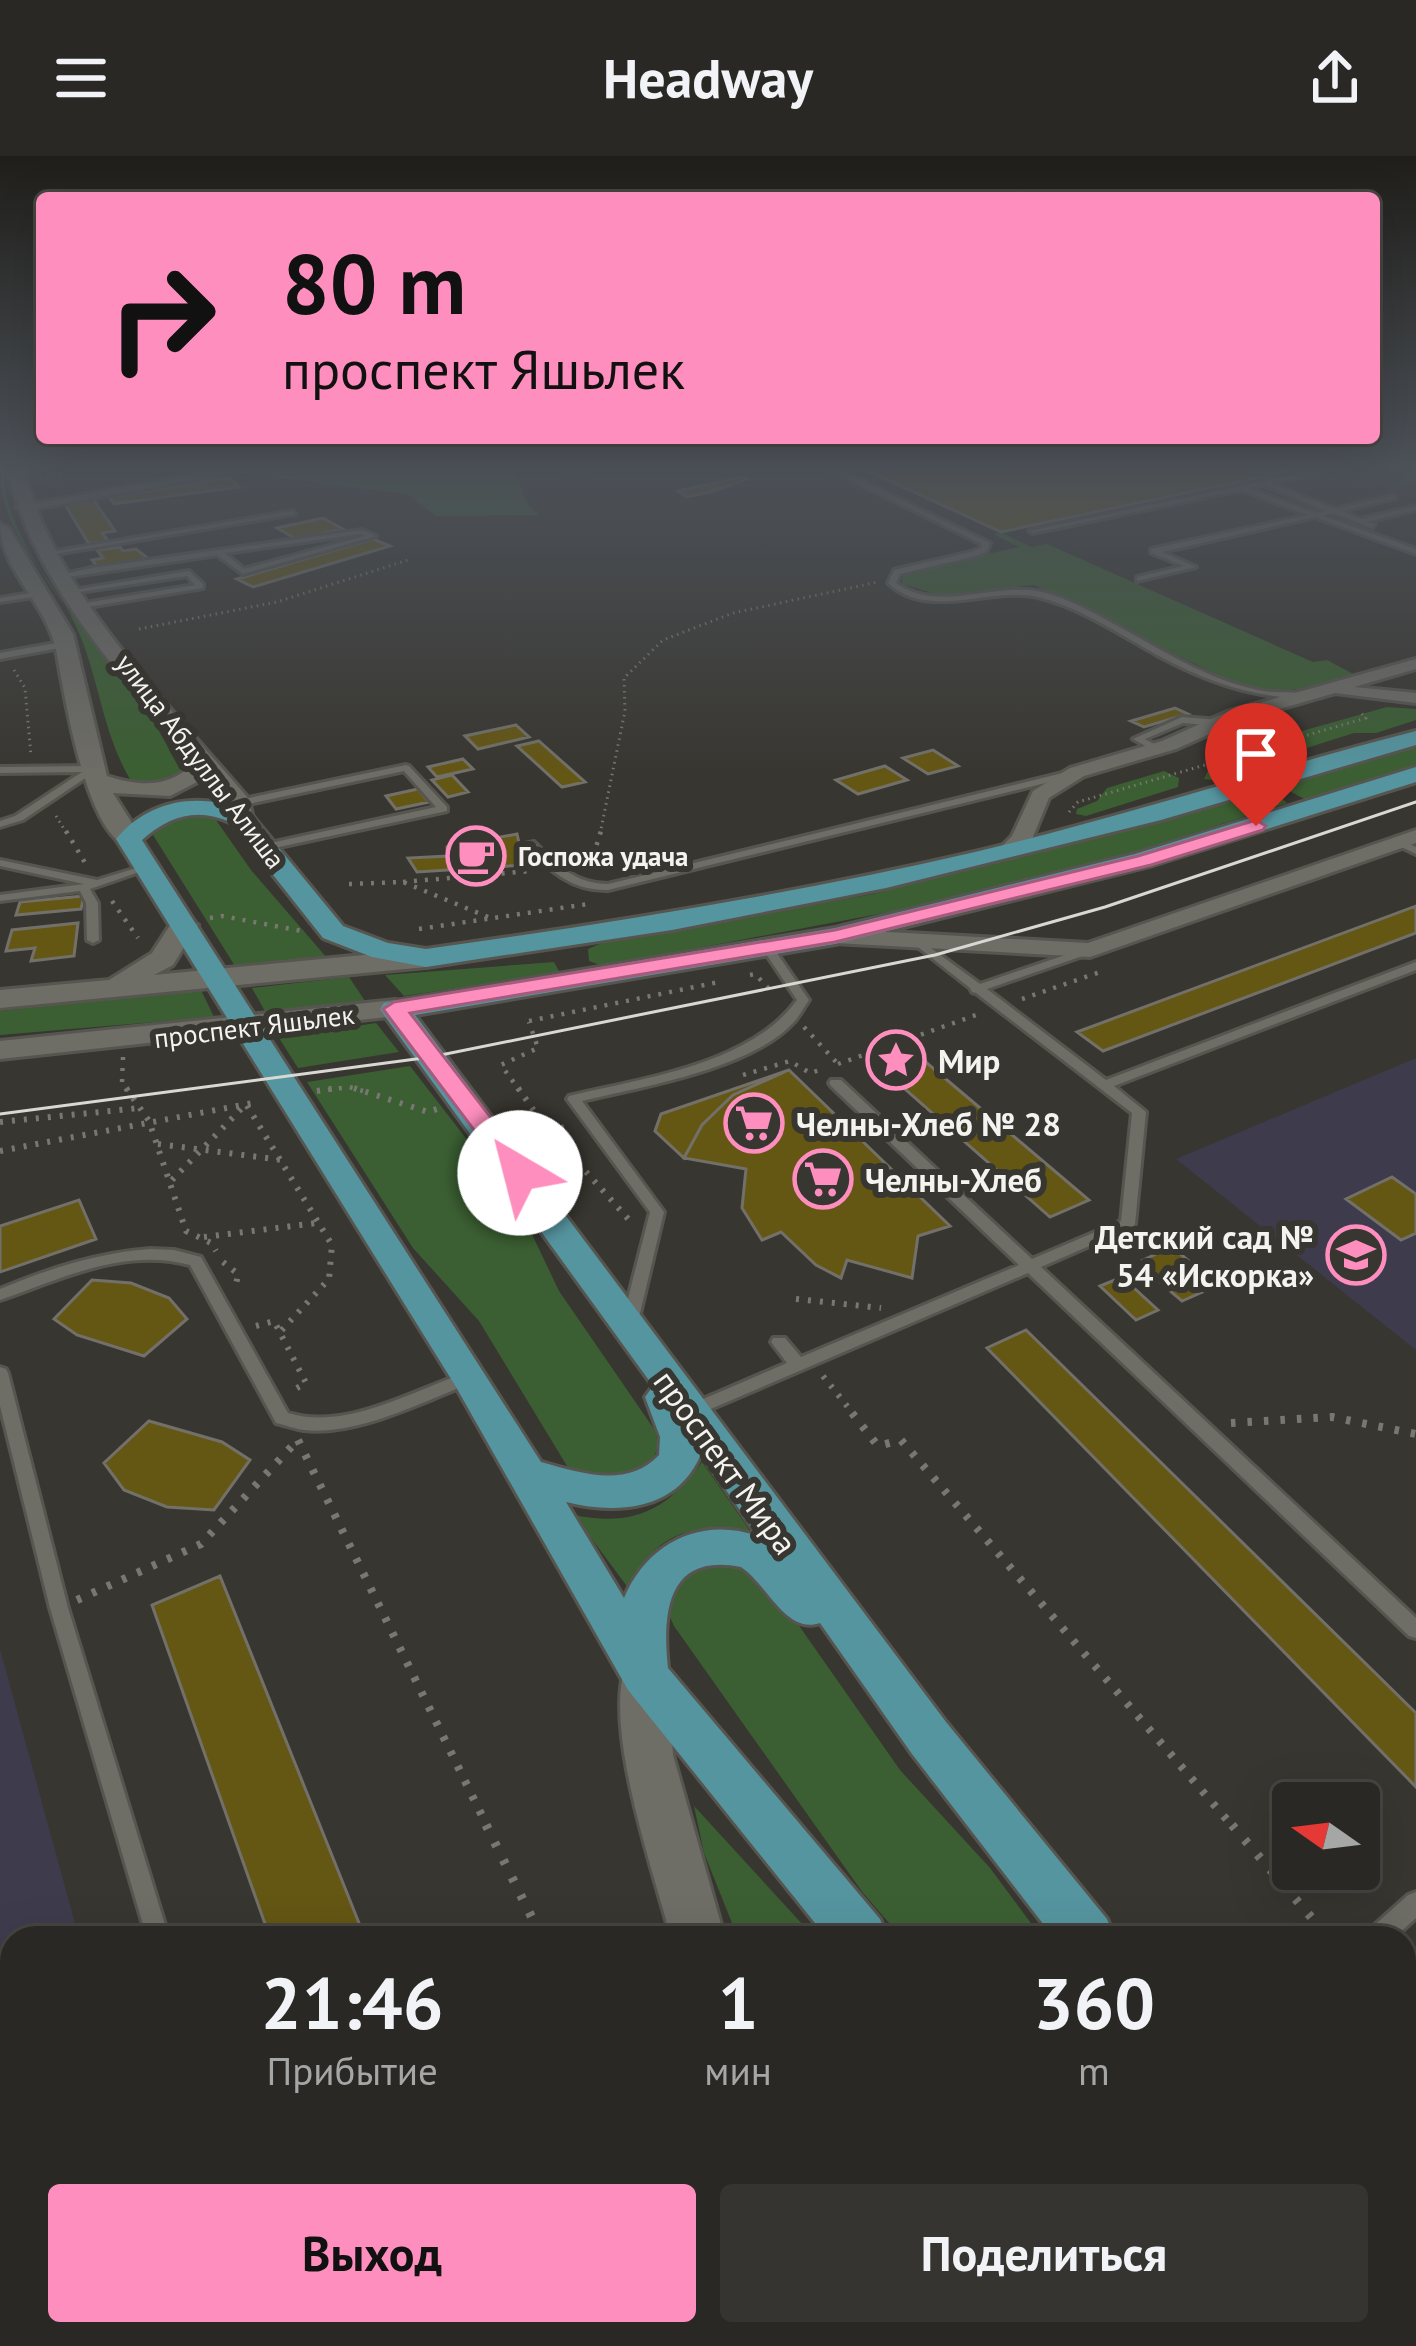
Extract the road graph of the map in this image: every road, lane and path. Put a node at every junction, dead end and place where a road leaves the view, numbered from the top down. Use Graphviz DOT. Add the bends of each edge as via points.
graph roads {
  1 [pos="24,571"];
  2 [pos="60,571"];
  3 [pos="144,571"];
  4 [pos="377,571"];
  5 [pos="903,571"];
  6 [pos="1174,571"];
  7 [pos="152,578"];
  8 [pos="1140,579"];
  9 [pos="892,580"];
  10 [pos="72,591"];
  11 [pos="163,592"];
  12 [pos="37,594"];
  13 [pos="0,600"];
  14 [pos="139,629"];
  15 [pos="67,644"];
  16 [pos="0,656"];
  17 [pos="1416,664"];
  18 [pos="1218,683"];
  19 [pos="1327,690"];
  20 [pos="1301,696"];
  21 [pos="1416,698"];
  22 [pos="1355,707"];
  23 [pos="1226,720"];
  24 [pos="1416,738"];
  25 [pos="206,763"];
  26 [pos="0,770"];
  27 [pos="1077,772"];
  28 [pos="1416,774"];
  29 [pos="95,775"];
  30 [pos="1252,788"];
  31 [pos="997,792"];
  32 [pos="1035,806"];
  33 [pos="240,810"];
  34 [pos="1294,814"];
  35 [pos="1062,821"];
  36 [pos="0,824"];
  37 [pos="129,839"];
  38 [pos="1410,843"];
  39 [pos="530,844"];
  40 [pos="265,847"];
  41 [pos="1009,850"];
  42 [pos="0,863"];
  43 [pos="146,868"];
  44 [pos="554,868"];
  45 [pos="403,882"];
  46 [pos="98,883"];
  47 [pos="349,884"];
  48 [pos="84,887"];
  49 [pos="582,887"];
  50 [pos="0,898"];
  51 [pos="491,918"];
  52 [pos="195,922"];
  53 [pos="320,931"];
  54 [pos="599,933"];
  55 [pos="835,936"];
  56 [pos="913,938"];
  57 [pos="93,940"];
  58 [pos="768,948"];
  59 [pos="1090,950"];
  60 [pos="426,958"];
  61 [pos="1416,966"];
  62 [pos="365,972"];
  63 [pos="607,976"];
  64 [pos="739,978"];
  65 [pos="723,981"];
  66 [pos="226,988"];
  67 [pos="976,989"];
  68 [pos="99,990"];
  69 [pos="0,999"];
  70 [pos="394,1009"];
  71 [pos="523,1010"];
  72 [pos="990,1010"];
  73 [pos="796,1018"];
  74 [pos="529,1021"];
  75 [pos="250,1027"];
  76 [pos="0,1050"];
  77 [pos="122,1057"];
  78 [pos="838,1064"];
  79 [pos="810,1073"];
  80 [pos="836,1083"];
  81 [pos="1105,1085"];
  82 [pos="314,1092"];
  83 [pos="259,1102"];
  84 [pos="246,1104"];
  85 [pos="140,1108"];
  86 [pos="442,1108"];
  87 [pos="148,1121"];
  88 [pos="0,1123"];
  89 [pos="158,1144"];
  90 [pos="202,1150"];
  91 [pos="0,1151"];
  92 [pos="282,1160"];
  93 [pos="172,1180"];
  94 [pos="657,1212"];
  95 [pos="317,1222"];
  96 [pos="200,1238"];
  97 [pos="1028,1267"];
  98 [pos="0,1295"];
  99 [pos="796,1299"];
  100 [pos="234,1300"];
  101 [pos="920,1312"];
  102 [pos="242,1314"];
  103 [pos="280,1332"];
  104 [pos="779,1342"];
  105 [pos="641,1346"];
  106 [pos="803,1362"];
  107 [pos="0,1372"];
  108 [pos="470,1376"];
  109 [pos="690,1411"];
  110 [pos="1197,1425"];
  111 [pos="296,1432"];
  112 [pos="1416,1434"];
  113 [pos="530,1474"];
  114 [pos="59,1608"];
  115 [pos="1416,1630"];
  116 [pos="645,1675"];
  117 [pos="928,1738"];
  118 [pos="1416,1903"];
  119 [pos="154,1926"];
  120 [pos="536,1926"];
  121 [pos="695,1926"];
  122 [pos="851,1926"];
  123 [pos="1078,1926"];
  124 [pos="1318,1926"];
  125 [pos="1390,1926"];
  1 -- 12 [label="main road, улица Абдуллы Алиша"];
  2 -- 10 [label="main road, улица Абдуллы Алиша"];
  3 -- 10 [label="lane"];
  4 -- 14 [label="path" via="218,617"];
  5 -- 9 [label="lane"];
  6 -- 8 [label="lane"];
  7 -- 10 [label="lane"];
  7 -- 11 [label="lane"];
  7 -- 11 [label="lane" via="189,572 200,586"];
  9 -- 18 [label="lane" via="933,600 1019,592 1057,599"];
  9 -- 49 [label="path" via="733,613 664,640 624,678 630,700 611,806"];
  10 -- 11 [label="lane"];
  10 -- 25 [label="main road, улица Абдуллы Алиша"];
  12 -- 13 [label="lane"];
  12 -- 15 [label="main road, улица Абдуллы Алиша"];
  15 -- 16 [label="lane"];
  15 -- 29 [label="main road, улица Абдуллы Алиша"];
  17 -- 19 [label="street"];
  18 -- 20 [label="lane"];
  18 -- 23 [label="lane" via="1235,699"];
  19 -- 20 [label="street"];
  19 -- 21 [label="street"];
  20 -- 23 [label="street"];
  22 -- 35 [label="path" via="1366,718 1078,802"];
  23 -- 27 [label="street"];
  24 -- 30 [label="main road, проспект Яшьлек"];
  25 -- 29 [label="main road" via="189,781 157,792 122,790"];
  25 -- 33 [label="main road, улица Абдуллы Алиша"];
  26 -- 29 [label="lane"];
  27 -- 31 [label="lane"];
  27 -- 32 [label="street" via="1049,785"];
  28 -- 34 [label="main road, проспект Яшьлек"];
  29 -- 36 [label="lane"];
  29 -- 37 [label="main road, улица Абдуллы Алиша"];
  30 -- 34 [label="main road" via="1294,798"];
  30 -- 41 [label="main road, проспект Яшьлек"];
  31 -- 32 [label="lane" via="1023,795"];
  31 -- 49 [label="lane"];
  32 -- 41 [label="street"];
  33 -- 37 [label="main road" via="188,806 159,814"];
  33 -- 40 [label="main road, улица Абдуллы Алиша"];
  33 -- 40 [label="lane" via="406,768 443,809"];
  34 -- 55 [label="main road, проспект Яшьлек"];
  37 -- 43 [label="main road, улица Абдуллы Алиша"];
  38 -- 59 [label="street"];
  39 -- 44 [label="lane"];
  40 -- 53 [label="main road, улица Абдуллы Алиша"];
  41 -- 54 [label="main road, проспект Яшьлек" via="817,895"];
  42 -- 46 [label="lane"];
  43 -- 46 [label="lane"];
  43 -- 52 [label="main road, улица Абдуллы Алиша"];
  44 -- 45 [label="path"];
  44 -- 49 [label="lane"];
  45 -- 47 [label="path"];
  45 -- 51 [label="path"];
  46 -- 48 [label="lane"];
  48 -- 50 [label="lane"];
  48 -- 57 [label="lane"];
  52 -- 53 [label="path" via="221,916"];
  52 -- 66 [label="main road, улица Абдуллы Алиша"];
  52 -- 68 [label="main road" via="163,958"];
  53 -- 60 [label="main road"];
  53 -- 62 [label="main road, улица Абдуллы Алиша"];
  54 -- 60 [label="main road, проспект Яшьлек"];
  54 -- 63 [label="main road" via="576,944 571,961"];
  55 -- 56 [label="street"];
  55 -- 58 [label="main road, проспект Яшьлек"];
  56 -- 59 [label="street"];
  56 -- 67 [label="lane"];
  58 -- 63 [label="main road, проспект Яшьлек"];
  58 -- 73 [label="lane" via="803,1000"];
  59 -- 67 [label="lane"];
  60 -- 62 [label="main road, проспект Яшьлек"];
  61 -- 81 [label="lane"];
  62 -- 66 [label="main road, проспект Яшьлек"];
  62 -- 70 [label="main road, проспект Мира"];
  63 -- 70 [label="main road, проспект Яшьлек"];
  64 -- 73 [label="path" via="755,974"];
  65 -- 74 [label="path"];
  66 -- 68 [label="main road, проспект Яшьлек"];
  66 -- 75 [label="main road"];
  67 -- 81 [label="lane"];
  68 -- 69 [label="main road, проспект Яшьлек"];
  70 -- 75 [label="main road, проспект Яшьлек"];
  70 -- 105 [label="main road, проспект Мира"];
  71 -- 74 [label="path"];
  72 -- 78 [label="path"];
  73 -- 78 [label="path"];
  73 -- 94 [label="lane" via="776,1035 681,1072 574,1099"];
  74 -- 94 [label="path" via="538,1048 500,1065 629,1222"];
  75 -- 76 [label="main road, проспект Яшьлек"];
  75 -- 108 [label="main road"];
  77 -- 85 [label="path" via="122,1082"];
  78 -- 79 [label="path"];
  80 -- 97 [label="lane"];
  81 -- 97 [label="lane" via="1139,1112 1128,1224"];
  82 -- 86 [label="path" via="349,1087 428,1112"];
  83 -- 84 [label="path"];
  84 -- 87 [label="path"];
  84 -- 90 [label="path"];
  84 -- 92 [label="path"];
  85 -- 87 [label="path"];
  85 -- 88 [label="path"];
  87 -- 89 [label="path"];
  87 -- 91 [label="path"];
  89 -- 90 [label="path"];
  89 -- 93 [label="path"];
  90 -- 92 [label="path"];
  90 -- 93 [label="path"];
  92 -- 103 [label="path" via="332,1245 329,1279"];
  93 -- 96 [label="path" via="186,1231"];
  94 -- 105 [label="lane"];
  95 -- 96 [label="path"];
  96 -- 100 [label="path" via="238,1274"];
  97 -- 101 [label="lane"];
  97 -- 110 [label="lane"];
  98 -- 111 [label="lane" via="103,1260 156,1254 196,1261"];
  99 -- 101 [label="path"];
  101 -- 106 [label="lane"];
  102 -- 103 [label="path" via="250,1328 274,1321"];
  103 -- 111 [label="path" via="306,1383 283,1396"];
  104 -- 106 [label="lane"];
  105 -- 109 [label="main road, проспект Мира"];
  105 -- 113 [label="main road" via="682,1446 674,1469 625,1496"];
  106 -- 109 [label="lane"];
  106 -- 124 [label="path" via="878,1446 901,1440"];
  107 -- 114 [label="lane"];
  108 -- 111 [label="lane"];
  108 -- 113 [label="main road"];
  109 -- 117 [label="main road, проспект Мира"];
  110 -- 112 [label="path" via="1332,1417"];
  110 -- 115 [label="lane"];
  111 -- 114 [label="path" via="201,1544"];
  111 -- 120 [label="path"];
  113 -- 116 [label="main road"];
  114 -- 119 [label="lane"];
  116 -- 117 [label="main road" via="641,1611 665,1569 685,1552 735,1547 760,1555"];
  116 -- 121 [label="main road" via="648,1755"];
  116 -- 122 [label="main road"];
  117 -- 123 [label="main road, проспект Мира"];
  118 -- 125 [label="lane"];
}
